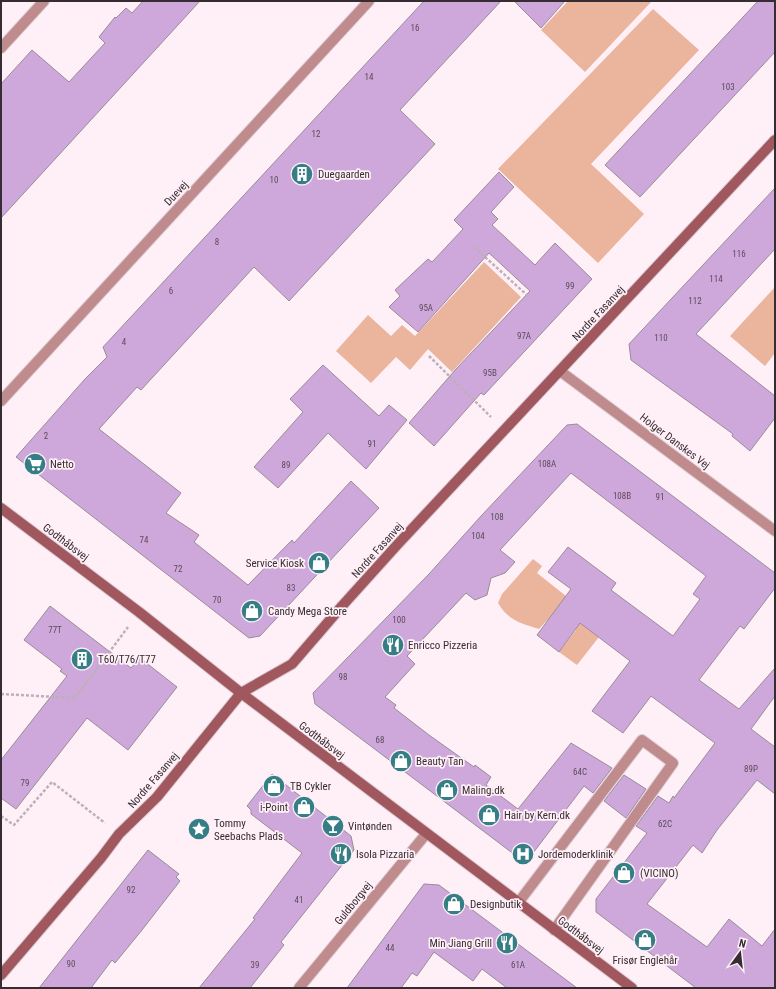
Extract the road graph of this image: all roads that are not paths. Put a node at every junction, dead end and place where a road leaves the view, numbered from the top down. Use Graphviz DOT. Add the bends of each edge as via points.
graph roads {
  1 [pos="44,1"];
  2 [pos="369,1"];
  3 [pos="1,48"];
  4 [pos="775,140"];
  5 [pos="560,371"];
  6 [pos="1,401"];
  7 [pos="1,508"];
  8 [pos="775,531"];
  9 [pos="241,693"];
  10 [pos="426,834"];
  11 [pos="518,903"];
  12 [pos="554,930"];
  13 [pos="1,975"];
  14 [pos="300,988"];
  15 [pos="632,988"];
  1 -- 3 [label="street"];
  2 -- 6 [label="street, Duevej"];
  4 -- 5 [label="street, Nordre Fasanvej"];
  5 -- 8 [label="street, Holger Danskes Vej"];
  5 -- 9 [label="street, Nordre Fasanvej" via="342,606 292,664"];
  7 -- 9 [label="street, Godthåbsvej"];
  9 -- 10 [label="street, Godthåbsvej"];
  9 -- 13 [label="street, Nordre Fasanvej" via="157,797 119,834"];
  10 -- 11 [label="street, Godthåbsvej"];
  10 -- 14 [label="street, Guldborgvej"];
  11 -- 12 [label="street, Godthåbsvej"];
  11 -- 12 [label="street" via="642,740 661,754 673,763"];
  12 -- 15 [label="street, Godthåbsvej"];
}
